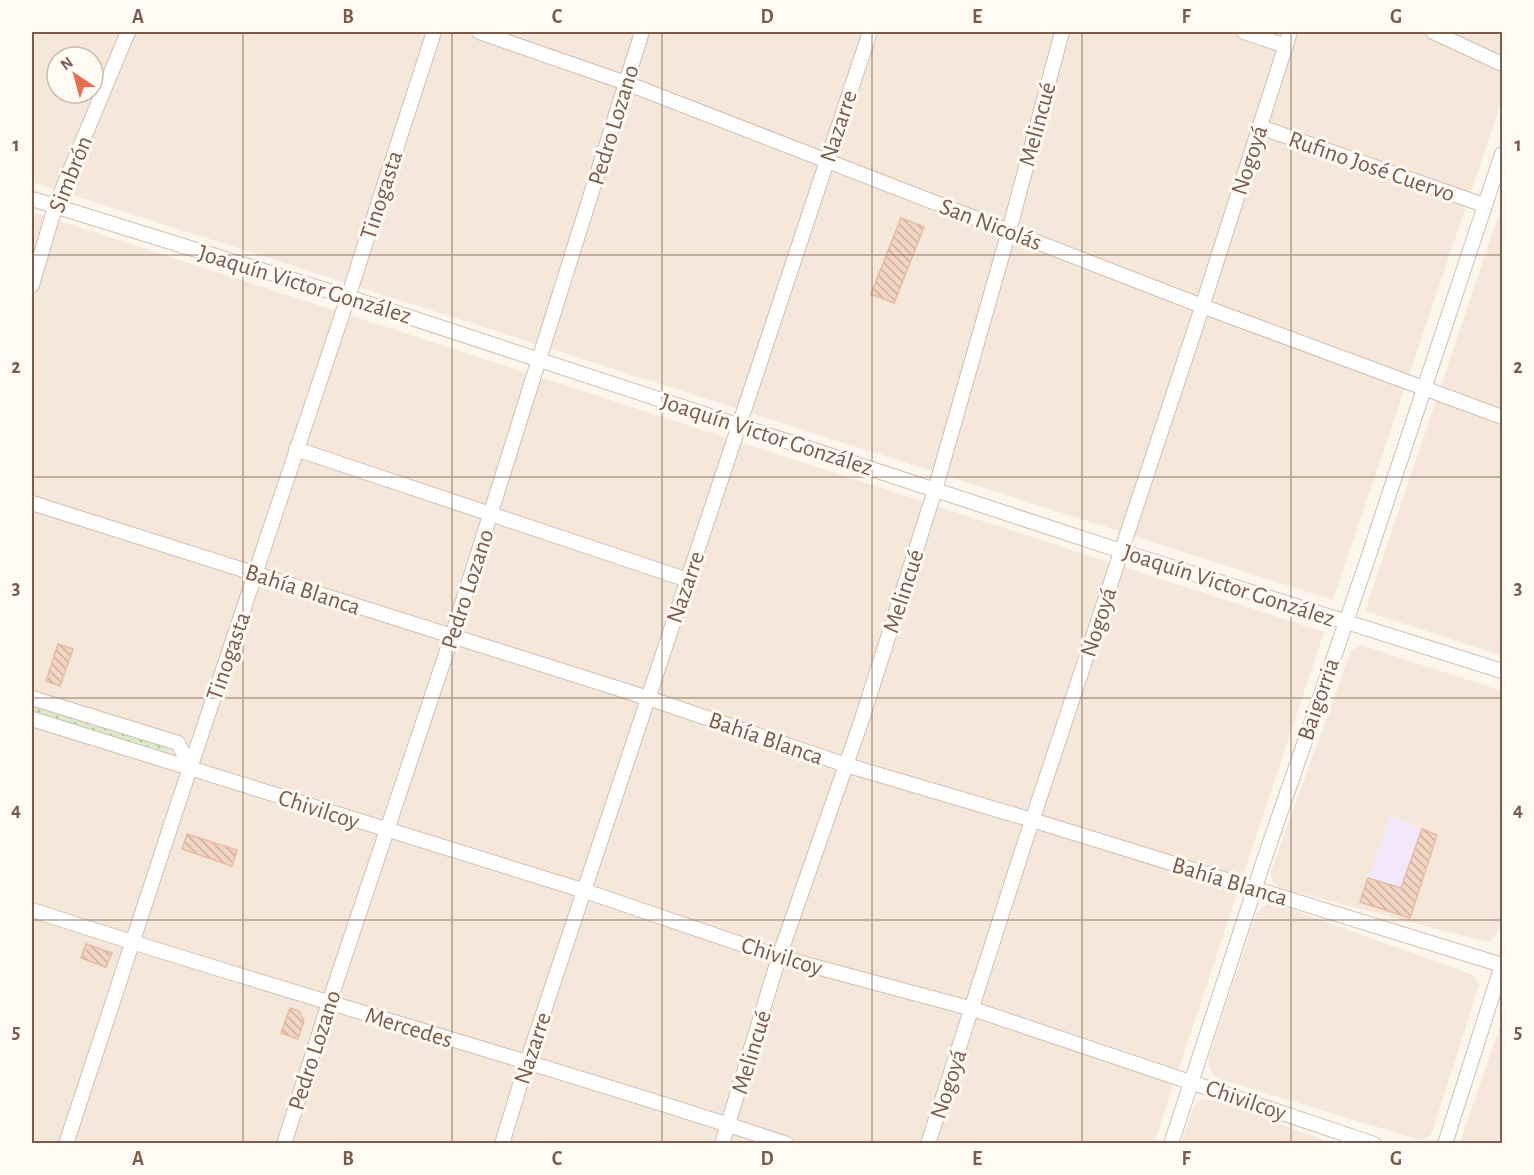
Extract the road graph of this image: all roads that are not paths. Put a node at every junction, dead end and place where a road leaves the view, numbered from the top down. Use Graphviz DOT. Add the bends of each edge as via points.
graph roads {
  1 [pos="128,32"];
  2 [pos="434,32"];
  3 [pos="479,32"];
  4 [pos="642,32"];
  5 [pos="870,32"];
  6 [pos="1062,32"];
  7 [pos="1244,32"];
  8 [pos="1290,32"];
  9 [pos="1433,32"];
  10 [pos="1286,46"];
  11 [pos="1503,64"];
  12 [pos="626,83"];
  13 [pos="1260,127"];
  14 [pos="1503,154"];
  15 [pos="827,161"];
  16 [pos="32,199"];
  17 [pos="1484,205"];
  18 [pos="55,207"];
  19 [pos="1009,231"];
  20 [pos="32,285"];
  21 [pos="348,297"];
  22 [pos="1202,306"];
  23 [pos="539,359"];
  24 [pos="1424,386"];
  25 [pos="1503,417"];
  26 [pos="739,424"];
  27 [pos="296,448"];
  28 [pos="935,490"];
  29 [pos="32,503"];
  30 [pos="492,514"];
  31 [pos="1121,550"];
  32 [pos="256,573"];
  33 [pos="688,580"];
  34 [pos="1345,621"];
  35 [pos="452,636"];
  36 [pos="1503,671"];
  37 [pos="32,698"];
  38 [pos="648,698"];
  39 [pos="32,719"];
  40 [pos="846,765"];
  41 [pos="190,767"];
  42 [pos="1032,820"];
  43 [pos="387,831"];
  44 [pos="1255,889"];
  45 [pos="585,891"];
  46 [pos="32,910"];
  47 [pos="133,943"];
  48 [pos="779,957"];
  49 [pos="1503,965"];
  50 [pos="329,1003"];
  51 [pos="973,1009"];
  52 [pos="527,1062"];
  53 [pos="1191,1081"];
  54 [pos="728,1124"];
  55 [pos="66,1143"];
  56 [pos="284,1143"];
  57 [pos="502,1143"];
  58 [pos="722,1143"];
  59 [pos="787,1143"];
  60 [pos="928,1143"];
  61 [pos="1171,1143"];
  62 [pos="1374,1143"];
  63 [pos="1445,1143"];
  1 -- 18 [label="street, Simbrón"];
  2 -- 21 [label="street, Tinogasta"];
  3 -- 12 [label="street, San Nicolás"];
  4 -- 12 [label="street, Pedro Lozano"];
  5 -- 15 [label="street, Nazarre"];
  6 -- 19 [label="street, Melincué"];
  7 -- 10 [label="street"];
  8 -- 10 [label="street, Nogoyá"];
  9 -- 11 [label="street"];
  10 -- 13 [label="street, Nogoyá"];
  12 -- 15 [label="street, San Nicolás"];
  12 -- 23 [label="street, Pedro Lozano"];
  13 -- 17 [label="street, Rufino José Cuervo"];
  13 -- 22 [label="street, Nogoyá"];
  14 -- 17 [label="street, Baigorria"];
  15 -- 19 [label="street, San Nicolás"];
  15 -- 26 [label="street, Nazarre"];
  16 -- 18 [label="street, Joaquín Victor González"];
  17 -- 24 [label="street, Baigorria"];
  18 -- 20 [label="street, Simbrón"];
  18 -- 21 [label="street, Joaquín Victor González"];
  19 -- 22 [label="street, San Nicolás"];
  19 -- 28 [label="street, Melincué"];
  21 -- 23 [label="street, Joaquín Victor González"];
  21 -- 27 [label="street, Tinogasta"];
  22 -- 24 [label="street, San Nicolás"];
  22 -- 31 [label="street, Nogoyá"];
  23 -- 26 [label="street, Joaquín Victor González"];
  23 -- 30 [label="street, Pedro Lozano"];
  24 -- 25 [label="street, San Nicolás"];
  24 -- 34 [label="street, Baigorria"];
  26 -- 28 [label="street, Joaquín Victor González"];
  26 -- 33 [label="street, Nazarre"];
  27 -- 30 [label="street"];
  27 -- 32 [label="street, Tinogasta"];
  28 -- 31 [label="street, Joaquín Victor González"];
  28 -- 40 [label="street, Melincué"];
  29 -- 32 [label="street, Bahía Blanca"];
  30 -- 33 [label="street"];
  30 -- 35 [label="street, Pedro Lozano"];
  31 -- 34 [label="street, Joaquín Victor González"];
  31 -- 42 [label="street, Nogoyá"];
  32 -- 35 [label="street, Bahía Blanca"];
  32 -- 41 [label="street, Tinogasta"];
  33 -- 38 [label="street, Nazarre"];
  34 -- 36 [label="street, Joaquín Victor González"];
  34 -- 44 [label="street, Baigorria"];
  35 -- 38 [label="street, Bahía Blanca"];
  35 -- 43 [label="street, Pedro Lozano"];
  37 -- 41 [label="street" via="178,743"];
  38 -- 40 [label="street, Bahía Blanca"];
  38 -- 45 [label="street, Nazarre"];
  39 -- 41 [label="street, Chivilcoy"];
  40 -- 42 [label="street, Bahía Blanca"];
  40 -- 48 [label="street, Melincué"];
  41 -- 43 [label="street, Chivilcoy"];
  41 -- 47 [label="street, Tinogasta"];
  42 -- 44 [label="street, Bahía Blanca"];
  42 -- 51 [label="street, Nogoyá"];
  43 -- 45 [label="street, Chivilcoy"];
  43 -- 50 [label="street, Pedro Lozano"];
  44 -- 49 [label="street, Bahía Blanca"];
  44 -- 53 [label="street, Baigorria"];
  45 -- 48 [label="street, Chivilcoy"];
  45 -- 52 [label="street, Nazarre"];
  46 -- 47 [label="street, Mercedes"];
  47 -- 50 [label="street, Mercedes"];
  47 -- 55 [label="street, Tinogasta"];
  48 -- 51 [label="street, Chivilcoy"];
  48 -- 54 [label="street, Melincué"];
  49 -- 63 [label="street"];
  50 -- 52 [label="street, Mercedes"];
  50 -- 56 [label="street, Pedro Lozano"];
  51 -- 53 [label="street, Chivilcoy"];
  51 -- 60 [label="street, Nogoyá"];
  52 -- 54 [label="street, Mercedes"];
  52 -- 57 [label="street, Nazarre"];
  53 -- 61 [label="street, Baigorria"];
  53 -- 62 [label="street, Chivilcoy"];
  54 -- 58 [label="street, Melincué"];
  54 -- 59 [label="street, Mercedes"];
}
